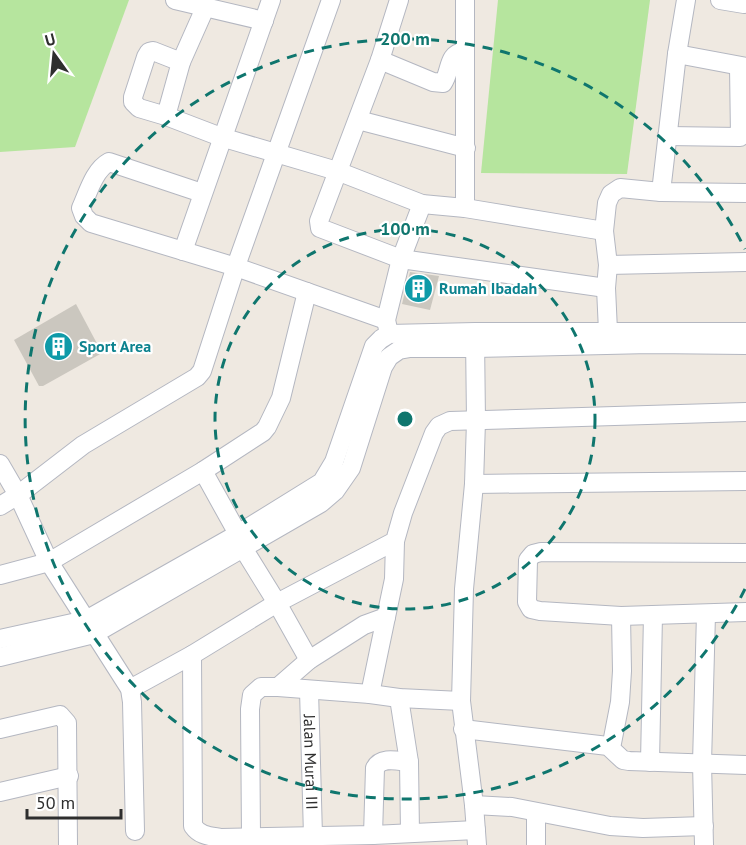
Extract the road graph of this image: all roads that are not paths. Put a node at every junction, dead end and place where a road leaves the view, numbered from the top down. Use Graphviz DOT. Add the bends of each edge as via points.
graph roads {
  1 [pos="176,0"];
  2 [pos="270,0"];
  3 [pos="331,0"];
  4 [pos="399,0"];
  5 [pos="465,0"];
  6 [pos="686,0"];
  7 [pos="720,0"];
  8 [pos="744,4"];
  9 [pos="206,8"];
  10 [pos="264,21"];
  11 [pos="464,52"];
  12 [pos="677,54"];
  13 [pos="380,60"];
  14 [pos="181,62"];
  15 [pos="743,67"];
  16 [pos="166,116"];
  17 [pos="358,120"];
  18 [pos="667,136"];
  19 [pos="222,137"];
  20 [pos="743,137"];
  21 [pos="466,148"];
  22 [pos="276,153"];
  23 [pos="338,171"];
  24 [pos="661,192"];
  25 [pos="202,193"];
  26 [pos="746,193"];
  27 [pos="422,204"];
  28 [pos="465,208"];
  29 [pos="604,231"];
  30 [pos="183,251"];
  31 [pos="401,259"];
  32 [pos="746,262"];
  33 [pos="608,264"];
  34 [pos="236,267"];
  35 [pos="606,288"];
  36 [pos="307,292"];
  37 [pos="387,327"];
  38 [pos="608,332"];
  39 [pos="746,332"];
  40 [pos="684,338"];
  41 [pos="475,340"];
  42 [pos="746,345"];
  43 [pos="746,411"];
  44 [pos="476,421"];
  45 [pos="0,464"];
  46 [pos="203,471"];
  47 [pos="746,481"];
  48 [pos="474,484"];
  49 [pos="18,495"];
  50 [pos="0,506"];
  51 [pos="266,525"];
  52 [pos="240,541"];
  53 [pos="395,541"];
  54 [pos="746,553"];
  55 [pos="49,562"];
  56 [pos="0,575"];
  57 [pos="277,603"];
  58 [pos="746,612"];
  59 [pos="706,614"];
  60 [pos="653,615"];
  61 [pos="621,616"];
  62 [pos="386,617"];
  63 [pos="90,627"];
  64 [pos="0,639"];
  65 [pos="192,655"];
  66 [pos="0,657"];
  67 [pos="309,660"];
  68 [pos="278,687"];
  69 [pos="130,689"];
  70 [pos="309,690"];
  71 [pos="370,694"];
  72 [pos="399,698"];
  73 [pos="461,701"];
  74 [pos="0,729"];
  75 [pos="463,729"];
  76 [pos="608,746"];
  77 [pos="409,762"];
  78 [pos="650,762"];
  79 [pos="702,764"];
  80 [pos="746,765"];
  81 [pos="69,776"];
  82 [pos="0,792"];
  83 [pos="474,805"];
  84 [pos="536,813"];
  85 [pos="704,826"];
  86 [pos="135,831"];
  87 [pos="410,833"];
  88 [pos="373,835"];
  89 [pos="251,836"];
  90 [pos="313,836"];
  91 [pos="476,837"];
  92 [pos="643,837"];
  93 [pos="68,845"];
  94 [pos="536,845"];
  95 [pos="704,845"];
  1 -- 9 [label="street"];
  2 -- 10 [label="street"];
  3 -- 22 [label="street"];
  4 -- 13 [label="street"];
  5 -- 11 [label="street"];
  6 -- 12 [label="street"];
  7 -- 8 [label="street"];
  9 -- 10 [label="street"];
  9 -- 14 [label="street"];
  10 -- 19 [label="street"];
  11 -- 13 [label="street" via="452,58 443,83"];
  11 -- 21 [label="street"];
  12 -- 15 [label="street"];
  12 -- 18 [label="street"];
  13 -- 17 [label="street"];
  14 -- 16 [label="street"];
  14 -- 16 [label="street" via="149,52 133,97 139,108"];
  15 -- 20 [label="street"];
  16 -- 19 [label="street"];
  17 -- 21 [label="street"];
  17 -- 23 [label="street"];
  18 -- 20 [label="street"];
  18 -- 24 [label="street"];
  19 -- 22 [label="street"];
  19 -- 25 [label="street"];
  21 -- 28 [label="street"];
  22 -- 23 [label="street"];
  22 -- 34 [label="street"];
  23 -- 27 [label="street"];
  23 -- 31 [label="street" via="319,221 320,228"];
  24 -- 26 [label="street"];
  24 -- 29 [label="street" via="620,188 611,194"];
  25 -- 30 [label="street"];
  25 -- 30 [label="street" via="109,162 102,165 81,208 91,223"];
  27 -- 28 [label="street"];
  27 -- 31 [label="street"];
  28 -- 29 [label="street"];
  29 -- 33 [label="street"];
  30 -- 34 [label="street"];
  31 -- 35 [label="street"];
  31 -- 37 [label="street"];
  32 -- 33 [label="street"];
  33 -- 35 [label="street"];
  34 -- 36 [label="street"];
  34 -- 49 [label="street" via="205,365 197,377 83,446"];
  35 -- 38 [label="street"];
  36 -- 37 [label="street"];
  36 -- 46 [label="street" via="281,398 267,428"];
  37 -- 41 [label="street"];
  37 -- 51 [label="street" via="374,346 330,471 322,482"];
  38 -- 40 [label="street"];
  38 -- 41 [label="street"];
  39 -- 40 [label="street"];
  40 -- 41 [label="street"];
  40 -- 42 [label="street"];
  41 -- 44 [label="street"];
  41 -- 51 [label="street" via="399,350 389,357 344,480 321,502"];
  43 -- 44 [label="street"];
  44 -- 48 [label="street"];
  44 -- 53 [label="street" via="450,422 434,433"];
  45 -- 49 [label="street"];
  46 -- 52 [label="street"];
  46 -- 55 [label="street"];
  47 -- 48 [label="street"];
  48 -- 73 [label="street" via="464,589"];
  49 -- 50 [label="street"];
  49 -- 55 [label="street"];
  51 -- 52 [label="street"];
  52 -- 57 [label="street"];
  52 -- 63 [label="street"];
  53 -- 57 [label="street"];
  53 -- 62 [label="street" via="394,579"];
  54 -- 61 [label="street" via="541,552 528,560 527,602 531,609"];
  55 -- 56 [label="street"];
  55 -- 63 [label="street"];
  57 -- 65 [label="street"];
  57 -- 67 [label="street"];
  58 -- 59 [label="street"];
  59 -- 60 [label="street"];
  59 -- 79 [label="street"];
  60 -- 61 [label="street"];
  60 -- 78 [label="street"];
  61 -- 76 [label="street" via="620,702 612,743"];
  62 -- 67 [label="street" via="364,625"];
  62 -- 71 [label="street"];
  63 -- 64 [label="street"];
  63 -- 66 [label="street"];
  63 -- 69 [label="street"];
  65 -- 69 [label="street"];
  65 -- 89 [label="street" via="193,826 197,832 220,838"];
  67 -- 68 [label="street"];
  68 -- 70 [label="street"];
  68 -- 89 [label="street" via="261,687 252,694"];
  69 -- 86 [label="street"];
  70 -- 71 [label="street"];
  70 -- 90 [label="street, Jalan Murai III"];
  71 -- 72 [label="street"];
  72 -- 73 [label="street"];
  72 -- 77 [label="street"];
  73 -- 75 [label="street"];
  74 -- 81 [label="street" via="60,715 68,723"];
  75 -- 76 [label="street"];
  75 -- 83 [label="street"];
  76 -- 78 [label="street" via="623,760"];
  77 -- 87 [label="street"];
  77 -- 88 [label="street" via="384,760 375,768"];
  78 -- 79 [label="street"];
  79 -- 80 [label="street"];
  79 -- 85 [label="street"];
  81 -- 82 [label="street"];
  81 -- 93 [label="street"];
  83 -- 84 [label="street"];
  83 -- 91 [label="street"];
  84 -- 92 [label="street" via="610,826"];
  84 -- 94 [label="street"];
  85 -- 92 [label="street"];
  85 -- 95 [label="street"];
  87 -- 88 [label="street"];
  87 -- 91 [label="street"];
  88 -- 90 [label="street"];
  89 -- 90 [label="street"];
}
